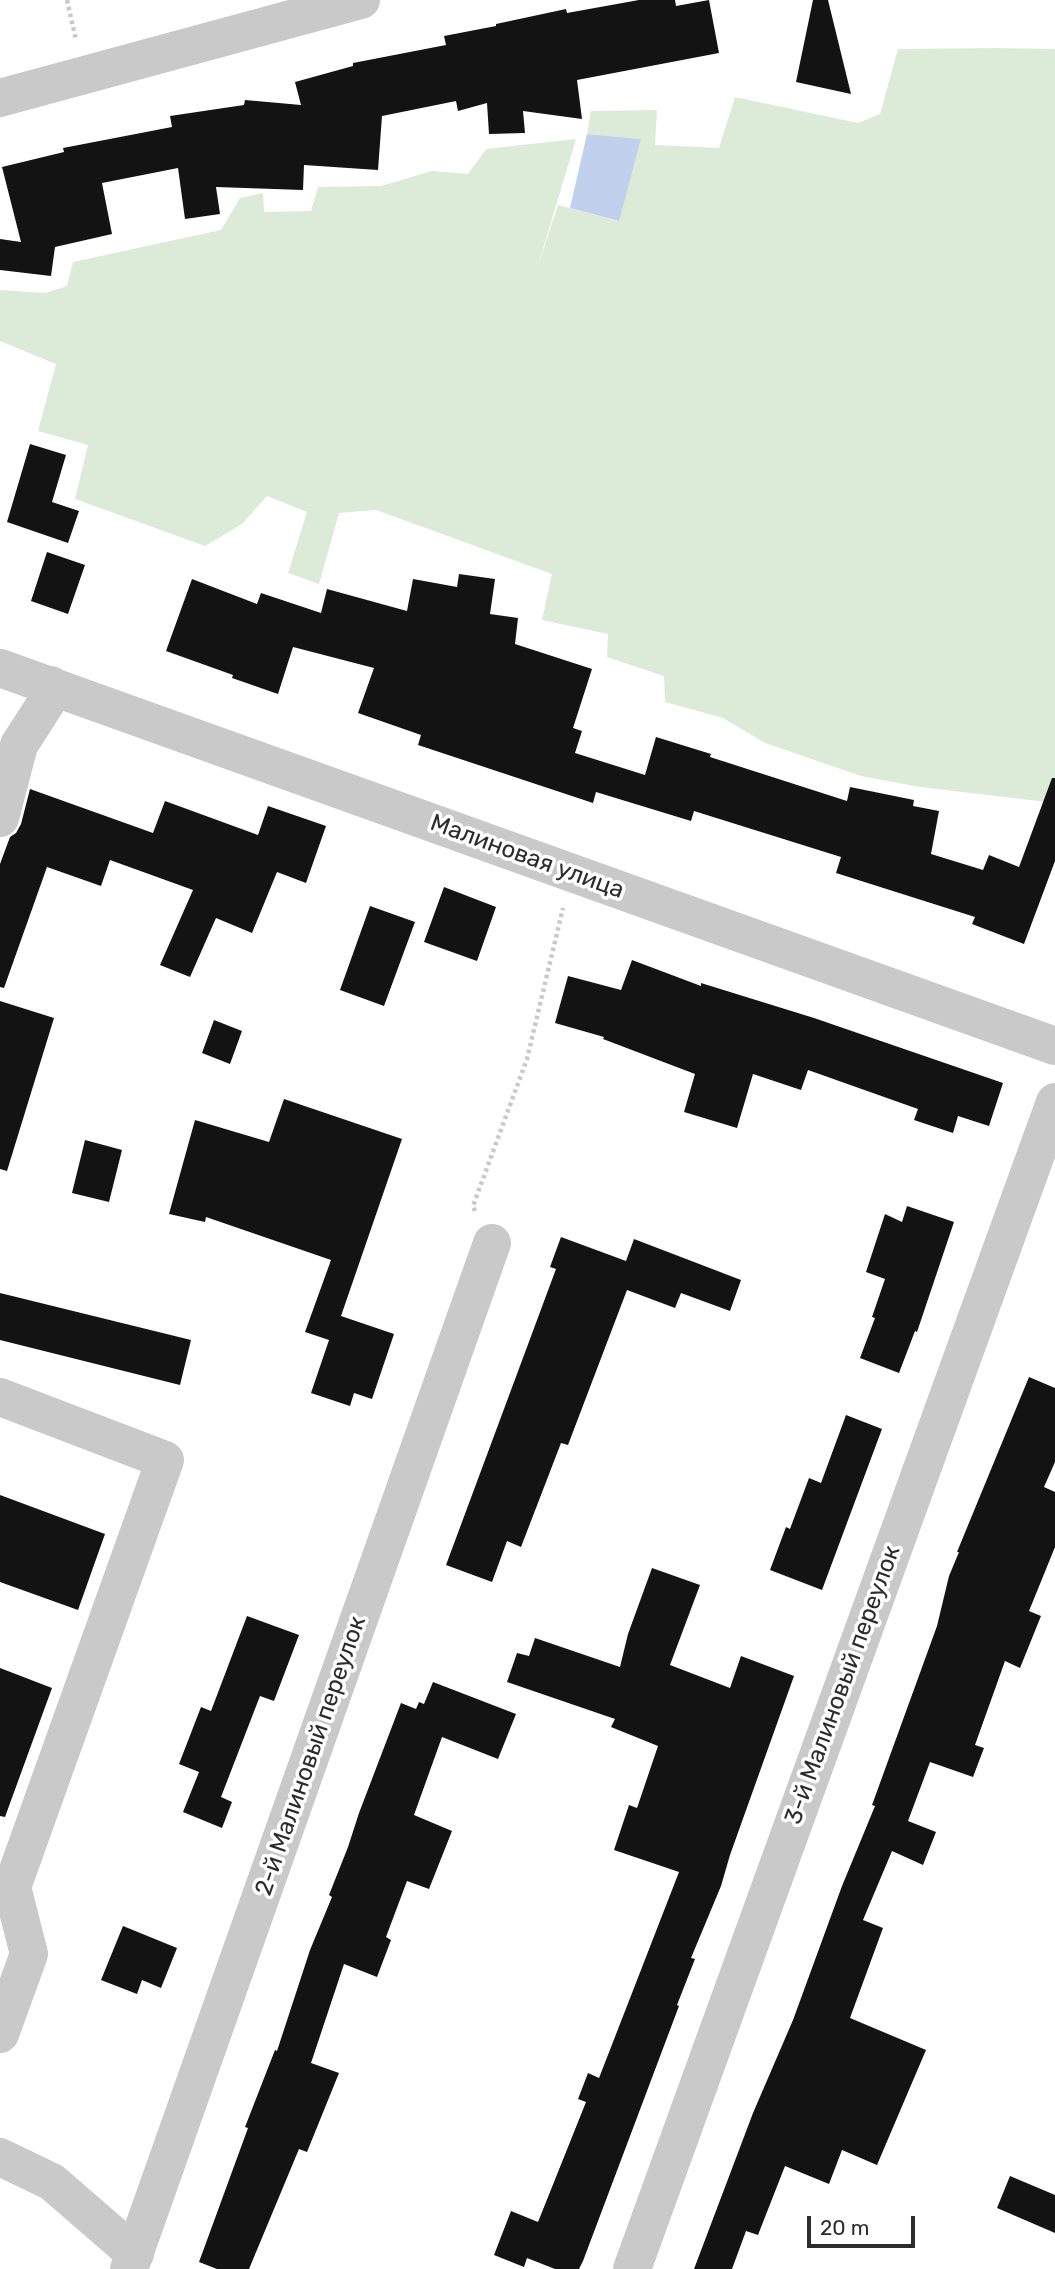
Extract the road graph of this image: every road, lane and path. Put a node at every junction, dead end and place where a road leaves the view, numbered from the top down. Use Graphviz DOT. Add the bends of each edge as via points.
graph roads {
  1 [pos="361,0"];
  2 [pos="0,98"];
  3 [pos="0,668"];
  4 [pos="51,685"];
  5 [pos="0,818"];
  6 [pos="571,873"];
  7 [pos="1055,1046"];
  8 [pos="1055,1102"];
  9 [pos="492,1243"];
  10 [pos="0,1397"];
  11 [pos="0,2034"];
  12 [pos="0,2157"];
  13 [pos="132,2262"];
  14 [pos="632,2269"];
  1 -- 2 [label="street"];
  3 -- 4 [label="street, Малиновая улица"];
  4 -- 5 [label="street" via="46,702 19,745"];
  4 -- 6 [label="street, Малиновая улица"];
  6 -- 7 [label="street, Малиновая улица"];
  6 -- 9 [label="path" via="527,1059 473,1206"];
  8 -- 14 [label="street, 3-й Малиновый переулок"];
  9 -- 13 [label="street, 2-й Малиновый переулок"];
  10 -- 11 [label="street" via="165,1460 12,1887 29,1954"];
  12 -- 13 [label="street" via="52,2182"];
}
